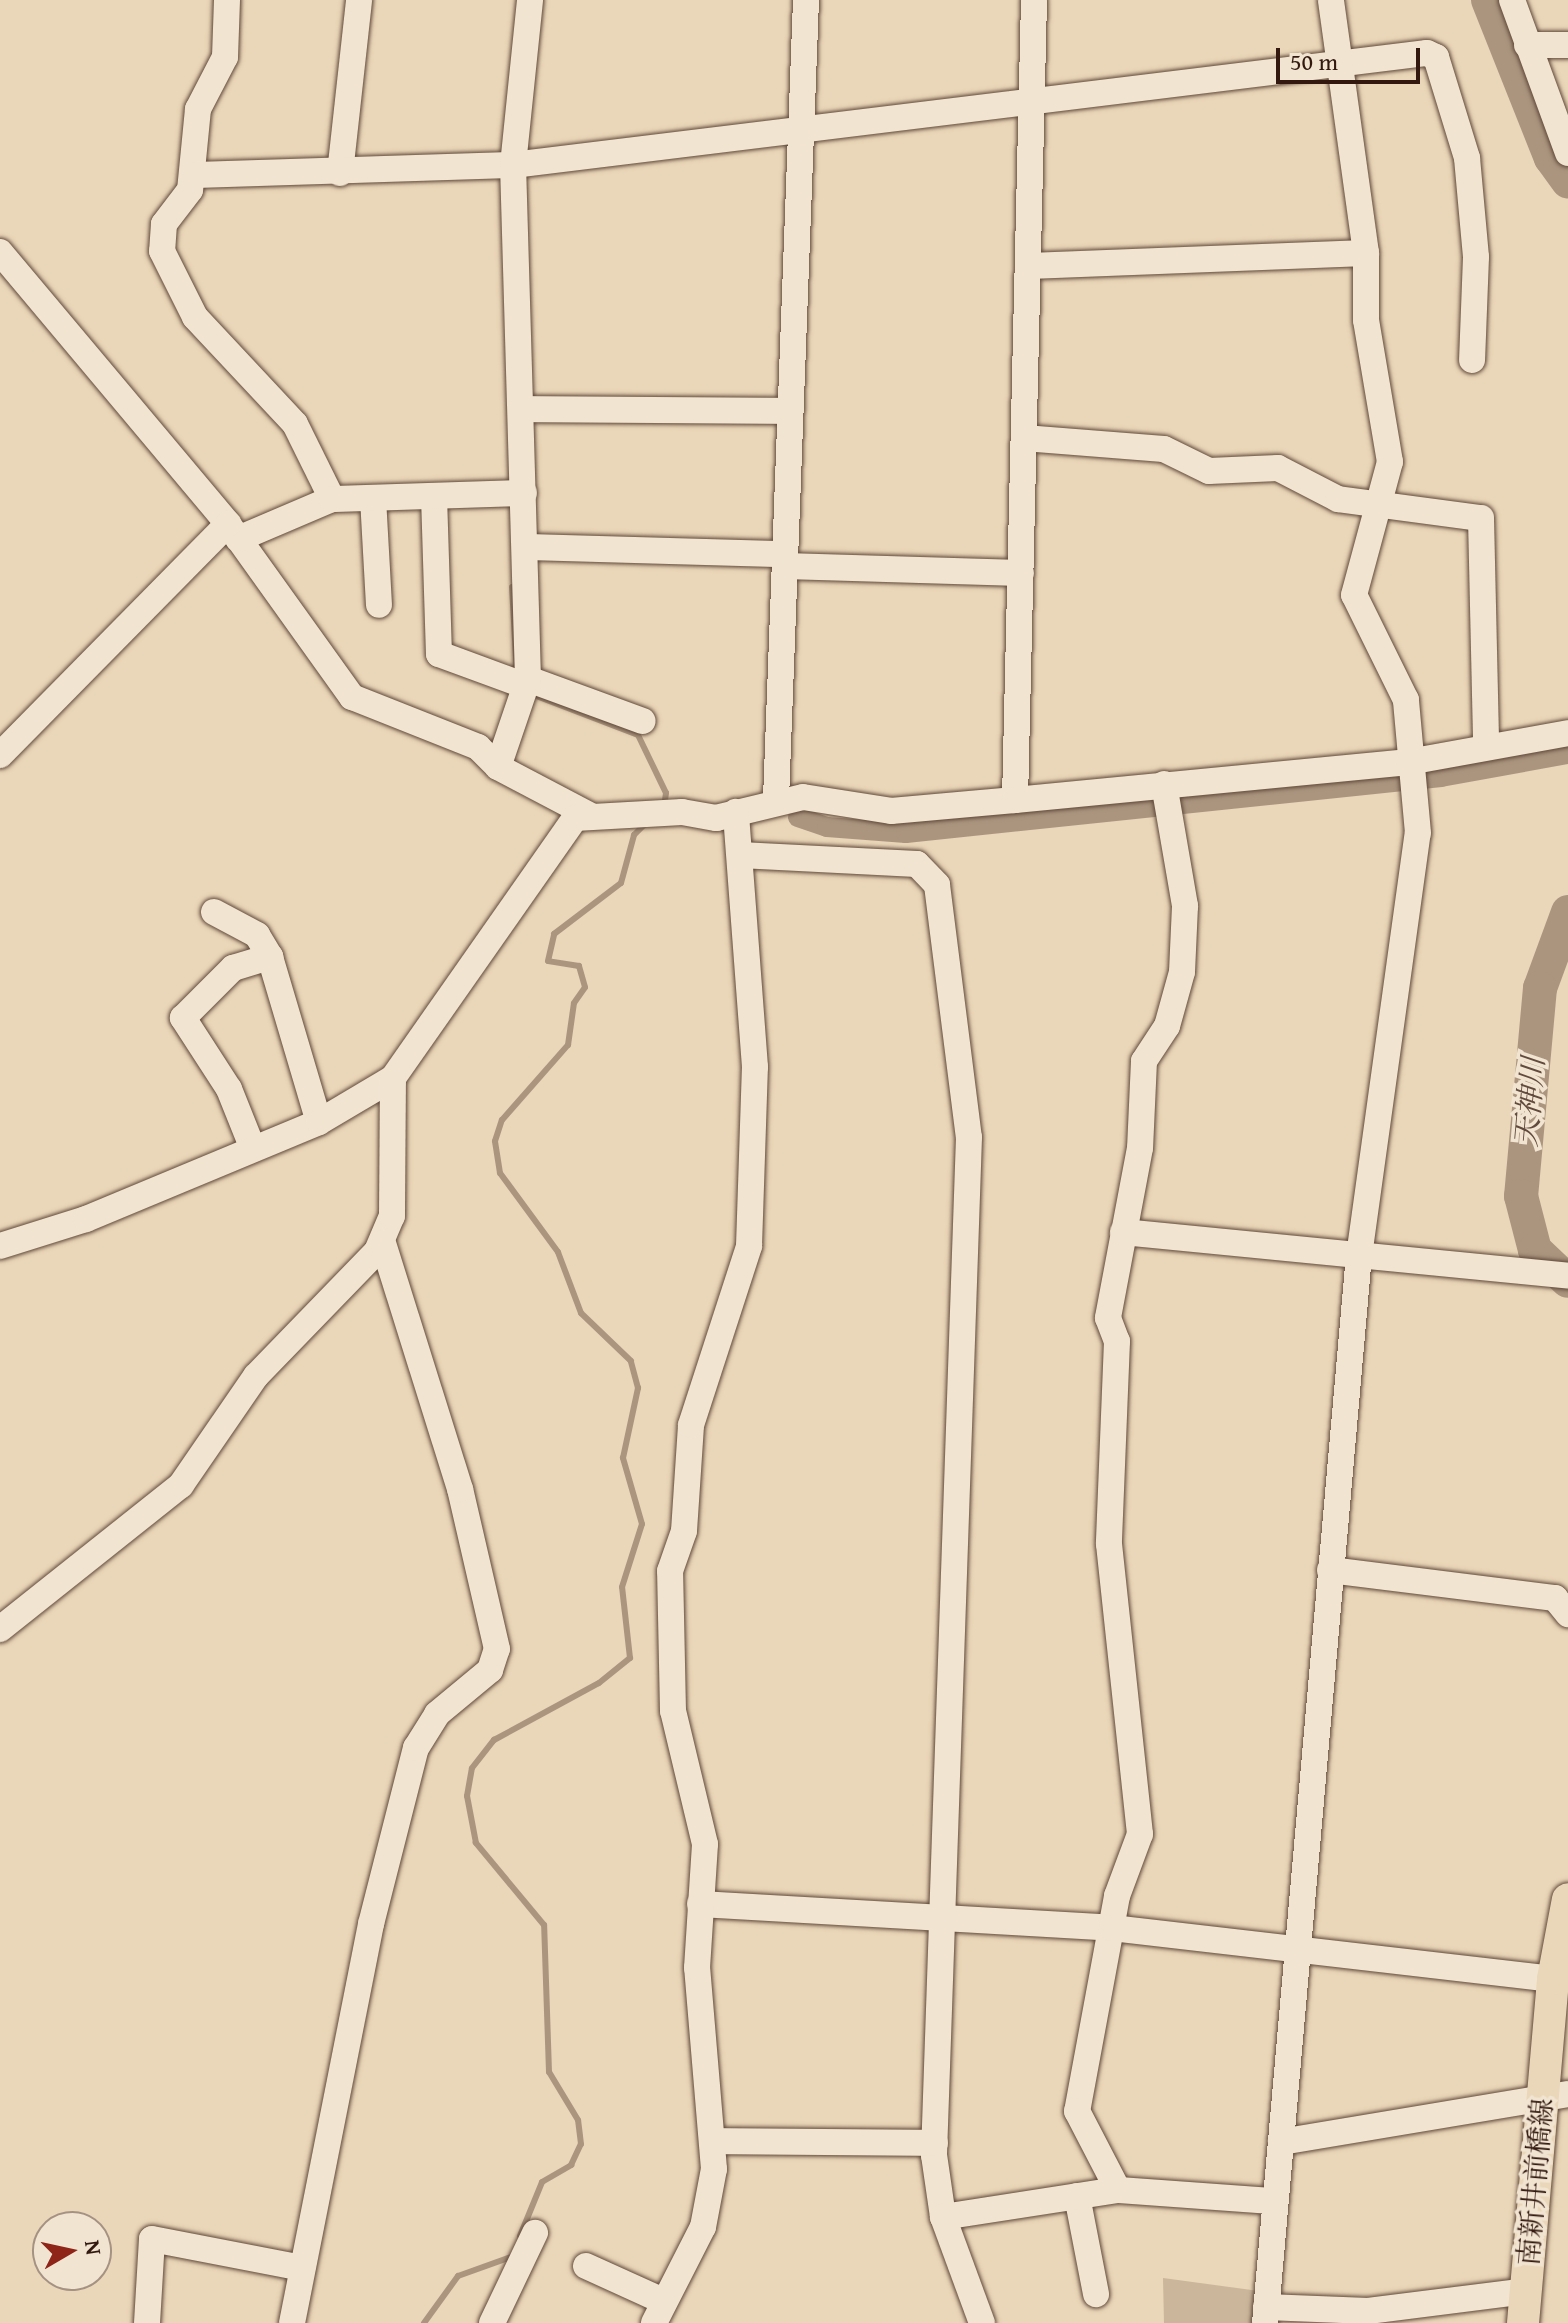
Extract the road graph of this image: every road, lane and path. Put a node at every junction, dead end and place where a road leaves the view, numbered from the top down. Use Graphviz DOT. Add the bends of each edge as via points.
graph roads {
  1 [pos="227,0"];
  2 [pos="359,0"];
  3 [pos="530,0"];
  4 [pos="806,0"];
  5 [pos="1034,0"];
  6 [pos="1331,0"];
  7 [pos="1512,0"];
  8 [pos="1527,45"];
  9 [pos="1568,45"];
  10 [pos="1336,63"];
  11 [pos="1033,102"];
  12 [pos="801,134"];
  13 [pos="1568,153"];
  14 [pos="513,165"];
  15 [pos="340,173"];
  16 [pos="193,175"];
  17 [pos="0,252"];
  18 [pos="1366,253"];
  19 [pos="1029,266"];
  20 [pos="1472,360"];
  21 [pos="521,409"];
  22 [pos="789,411"];
  23 [pos="1024,438"];
  24 [pos="524,493"];
  25 [pos="434,496"];
  26 [pos="373,498"];
  27 [pos="332,499"];
  28 [pos="1376,502"];
  29 [pos="233,532"];
  30 [pos="528,547"];
  31 [pos="785,560"];
  32 [pos="1021,573"];
  33 [pos="379,605"];
  34 [pos="527,683"];
  35 [pos="643,721"];
  36 [pos="1568,733"];
  37 [pos="1486,747"];
  38 [pos="0,755"];
  39 [pos="1409,762"];
  40 [pos="498,767"];
  41 [pos="1164,784"];
  42 [pos="776,799"];
  43 [pos="1015,800"];
  44 [pos="736,812"];
  45 [pos="589,815"];
  46 [pos="740,855"];
  47 [pos="214,912"];
  48 [pos="270,957"];
  49 [pos="393,1078"];
  50 [pos="319,1122"];
  51 [pos="253,1149"];
  52 [pos="1123,1232"];
  53 [pos="383,1243"];
  54 [pos="0,1246"];
  55 [pos="1359,1256"];
  56 [pos="1568,1276"];
  57 [pos="1330,1570"];
  58 [pos="1568,1614"];
  59 [pos="0,1629"];
  60 [pos="1568,1899"];
  61 [pos="700,1904"];
  62 [pos="941,1914"];
  63 [pos="1112,1928"];
  64 [pos="1297,1948"];
  65 [pos="1553,1979"];
  66 [pos="1555,2096"];
  67 [pos="714,2141"];
  68 [pos="1281,2142"];
  69 [pos="935,2143"];
  70 [pos="1118,2190"];
  71 [pos="1077,2196"];
  72 [pos="1273,2201"];
  73 [pos="943,2217"];
  74 [pos="535,2233"];
  75 [pos="586,2266"];
  76 [pos="302,2268"];
  77 [pos="1526,2291"];
  78 [pos="1096,2294"];
  79 [pos="658,2312"];
  80 [pos="1266,2315"];
  81 [pos="147,2323"];
  82 [pos="292,2323"];
  83 [pos="492,2323"];
  84 [pos="982,2323"];
  85 [pos="1523,2323"];
  1 -- 16 [label="street" via="225,57 190,136"];
  2 -- 15 [label="street"];
  3 -- 14 [label="street"];
  4 -- 12 [label="street"];
  5 -- 11 [label="street"];
  6 -- 10 [label="street"];
  7 -- 8 [label="street"];
  8 -- 9 [label="street"];
  8 -- 13 [label="street"];
  10 -- 11 [label="street"];
  10 -- 18 [label="street"];
  10 -- 20 [label="street" via="1436,57 1467,158 1476,257"];
  11 -- 12 [label="street"];
  11 -- 19 [label="street"];
  12 -- 14 [label="street"];
  12 -- 22 [label="street"];
  14 -- 15 [label="street"];
  14 -- 21 [label="street"];
  15 -- 16 [label="street"];
  16 -- 27 [label="street" via="164,224 162,251 195,317 295,424"];
  17 -- 29 [label="street"];
  18 -- 19 [label="street"];
  18 -- 28 [label="street" via="1366,320 1391,438"];
  19 -- 23 [label="street"];
  21 -- 22 [label="street"];
  21 -- 24 [label="street"];
  22 -- 31 [label="street"];
  23 -- 28 [label="street" via="1164,449 1209,471 1278,468 1338,499"];
  23 -- 32 [label="street"];
  24 -- 25 [label="street"];
  24 -- 30 [label="street"];
  25 -- 26 [label="street"];
  25 -- 34 [label="street" via="439,654"];
  26 -- 27 [label="street"];
  26 -- 33 [label="street"];
  27 -- 29 [label="street"];
  28 -- 37 [label="street" via="1481,518"];
  28 -- 39 [label="street" via="1354,595 1402,686"];
  29 -- 38 [label="street"];
  29 -- 40 [label="street" via="352,697 478,747"];
  30 -- 31 [label="street"];
  30 -- 34 [label="street"];
  31 -- 32 [label="street"];
  31 -- 42 [label="street"];
  32 -- 43 [label="street"];
  34 -- 35 [label="street"];
  34 -- 40 [label="street"];
  36 -- 37 [label="street"];
  37 -- 39 [label="street"];
  39 -- 41 [label="street"];
  39 -- 55 [label="street" via="1416,875 1388,1020"];
  40 -- 45 [label="street"];
  41 -- 43 [label="street"];
  41 -- 52 [label="street" via="1185,906 1182,972 1167,1026 1144,1061 1140,1148"];
  42 -- 43 [label="street" via="891,811"];
  42 -- 44 [label="street"];
  44 -- 45 [label="street" via="695,819 682,812"];
  44 -- 46 [label="street"];
  45 -- 49 [label="street" via="575,818"];
  46 -- 61 [label="street" via="755,1067 749,1246 691,1425 684,1531 670,1571 673,1711 705,1844"];
  46 -- 62 [label="street" via="917,864 937,885 969,1137"];
  47 -- 48 [label="street" via="257,935"];
  48 -- 50 [label="street"];
  48 -- 51 [label="street" via="233,968 183,1018 229,1089"];
  49 -- 50 [label="street"];
  49 -- 53 [label="street" via="392,1216"];
  50 -- 51 [label="street"];
  51 -- 54 [label="street"];
  52 -- 55 [label="street"];
  52 -- 63 [label="street" via="1108,1318 1117,1341 1109,1544 1140,1834"];
  53 -- 59 [label="street" via="256,1376 181,1485"];
  53 -- 76 [label="street" via="460,1489 497,1649 490,1670 437,1714 416,1748 371,1924"];
  55 -- 56 [label="street"];
  55 -- 57 [label="street"];
  57 -- 58 [label="street" via="1543,1596"];
  57 -- 64 [label="street"];
  60 -- 65 [label="main road, 南新井前橋線"];
  61 -- 62 [label="street"];
  61 -- 67 [label="street" via="697,1968"];
  62 -- 63 [label="street"];
  62 -- 69 [label="street"];
  63 -- 64 [label="street"];
  63 -- 70 [label="street" via="1077,2111"];
  64 -- 65 [label="street"];
  64 -- 68 [label="street"];
  65 -- 66 [label="main road, 南新井前橋線"];
  66 -- 68 [label="street"];
  66 -- 77 [label="main road, 南新井前橋線"];
  67 -- 69 [label="street"];
  67 -- 79 [label="street" via="710,2203"];
  68 -- 72 [label="street"];
  69 -- 73 [label="street"];
  70 -- 71 [label="street"];
  70 -- 72 [label="street"];
  71 -- 73 [label="street"];
  71 -- 78 [label="street"];
  72 -- 80 [label="street"];
  73 -- 84 [label="street"];
  74 -- 83 [label="street"];
  75 -- 79 [label="street"];
  76 -- 81 [label="street" via="152,2239"];
  76 -- 82 [label="street"];
  77 -- 80 [label="street" via="1368,2311"];
  77 -- 85 [label="main road, 南新井前橋線"];
}
